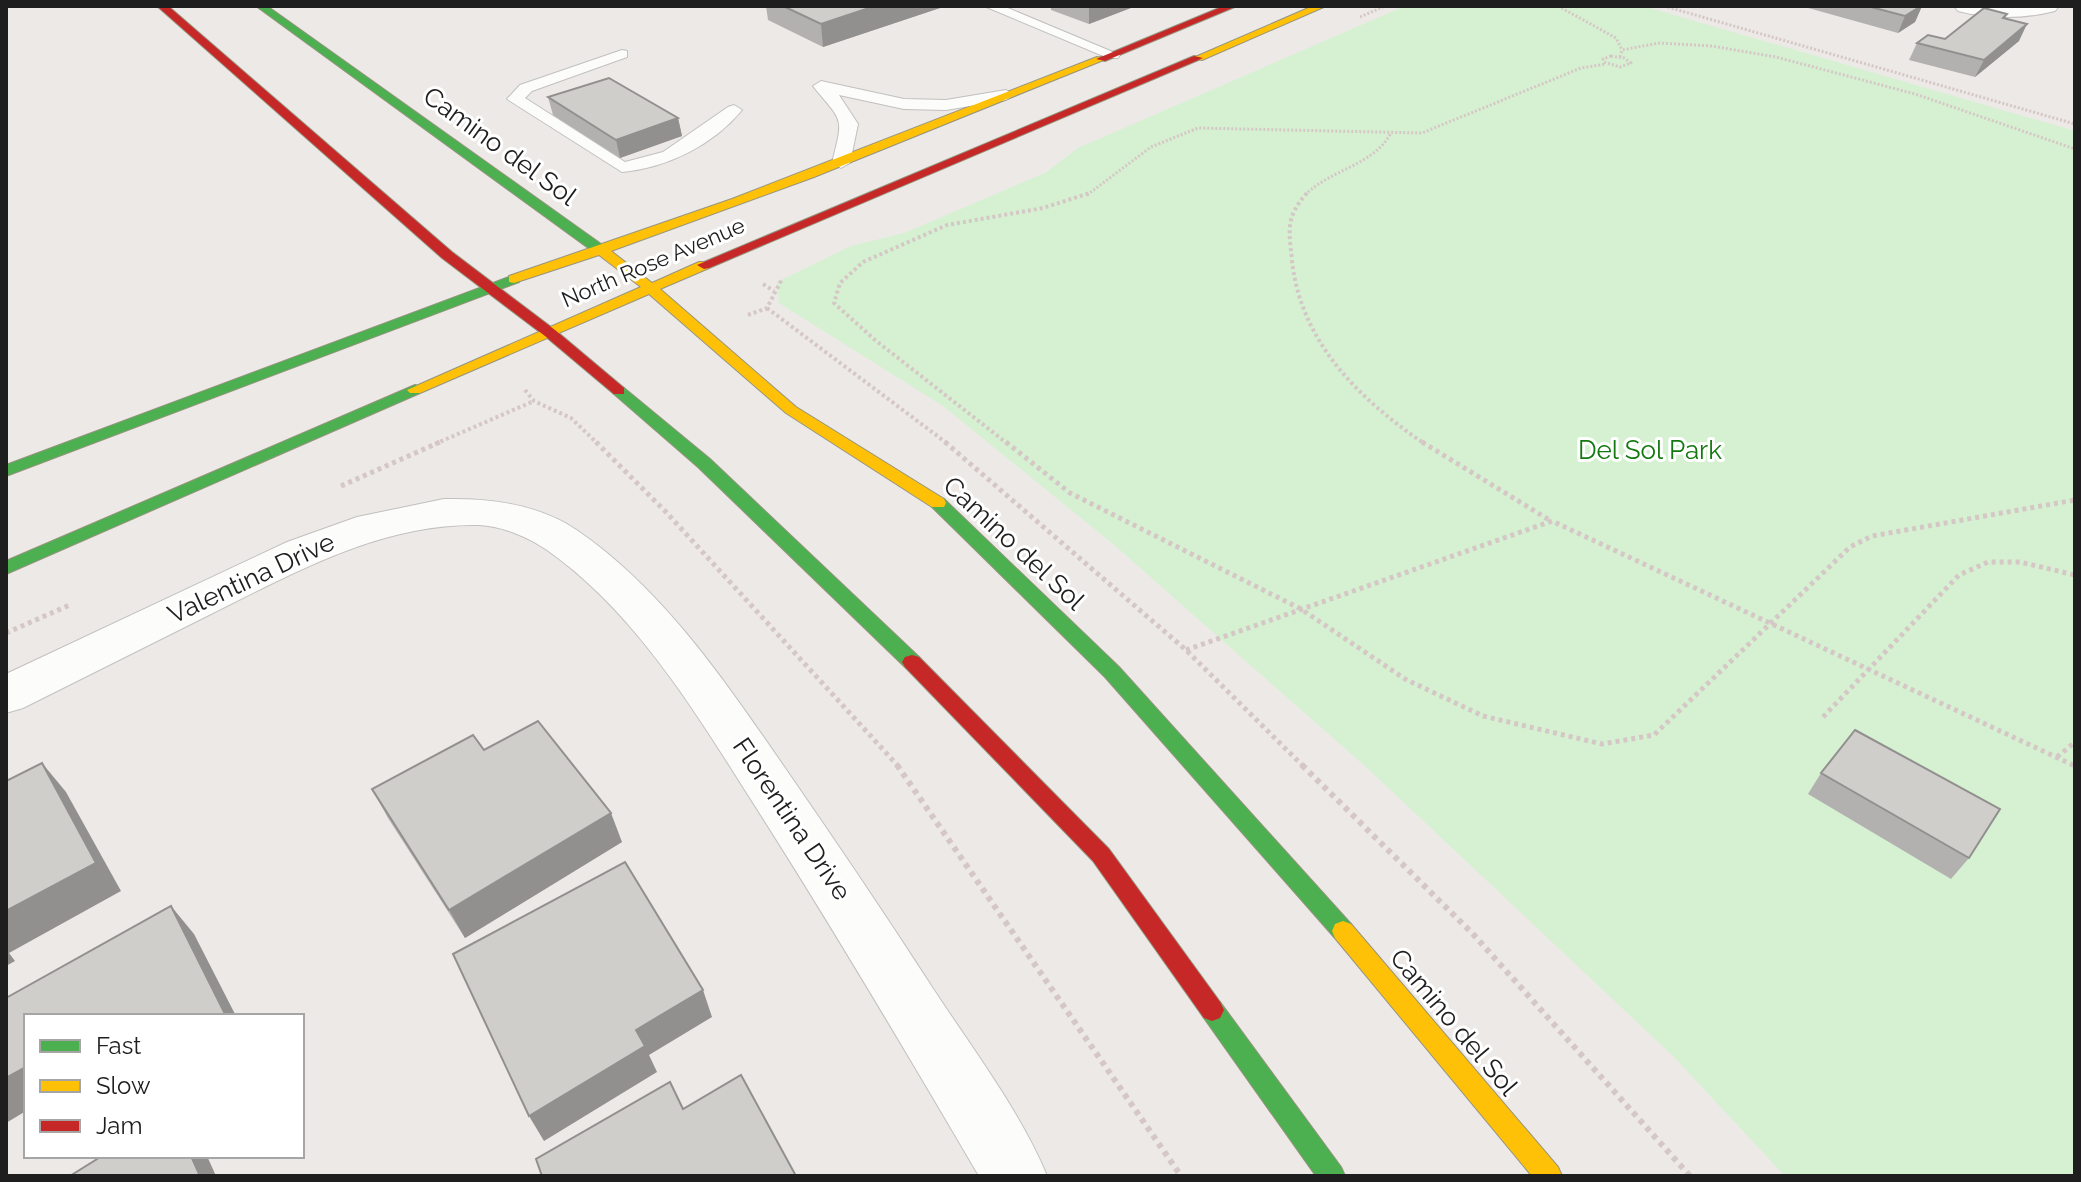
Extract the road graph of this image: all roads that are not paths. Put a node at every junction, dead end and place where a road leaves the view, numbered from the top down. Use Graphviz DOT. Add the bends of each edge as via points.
graph roads {
  1 [pos="162,6"];
  2 [pos="261,6"];
  3 [pos="991,6"];
  4 [pos="1232,6"];
  5 [pos="1321,6"];
  6 [pos="1966,6"];
  7 [pos="2047,6"];
  8 [pos="622,54"];
  9 [pos="1113,55"];
  10 [pos="1019,92"];
  11 [pos="734,110"];
  12 [pos="841,163"];
  13 [pos="602,251"];
  14 [pos="488,287"];
  15 [pos="650,288"];
  16 [pos="550,333"];
  17 [pos="6,471"];
  18 [pos="509,517"];
  19 [pos="6,568"];
  20 [pos="6,695"];
  21 [pos="1015,1176"];
  22 [pos="1332,1176"];
  23 [pos="1549,1176"];
  1 -- 14 [label="street"];
  2 -- 13 [label="street, Camino del Sol"];
  3 -- 9 [label="lane"];
  4 -- 9 [label="street, North Rose Avenue"];
  5 -- 15 [label="street, North Rose Avenue"];
  6 -- 7 [label="street"];
  8 -- 11 [label="lane" via="526,88 515,99 622,167 663,160"];
  9 -- 10 [label="street, North Rose Avenue"];
  10 -- 12 [label="street, North Rose Avenue"];
  10 -- 12 [label="lane" via="914,105 821,86 840,104 850,124"];
  12 -- 13 [label="street, North Rose Avenue"];
  13 -- 14 [label="street, North Rose Avenue"];
  13 -- 15 [label="street, Camino del Sol"];
  14 -- 16 [label="street"];
  14 -- 17 [label="street, North Rose Avenue"];
  15 -- 16 [label="street, North Rose Avenue"];
  15 -- 23 [label="street, Camino del Sol" via="791,410 941,505 1033,592 1247,820"];
  16 -- 19 [label="street, North Rose Avenue"];
  16 -- 22 [label="street" via="704,463 924,673 1101,855"];
  18 -- 20 [label="street, Valentina Drive" via="484,512 433,514 338,537"];
  18 -- 21 [label="street, Florentina Drive" via="564,541 621,591 689,667 864,926"];
}
